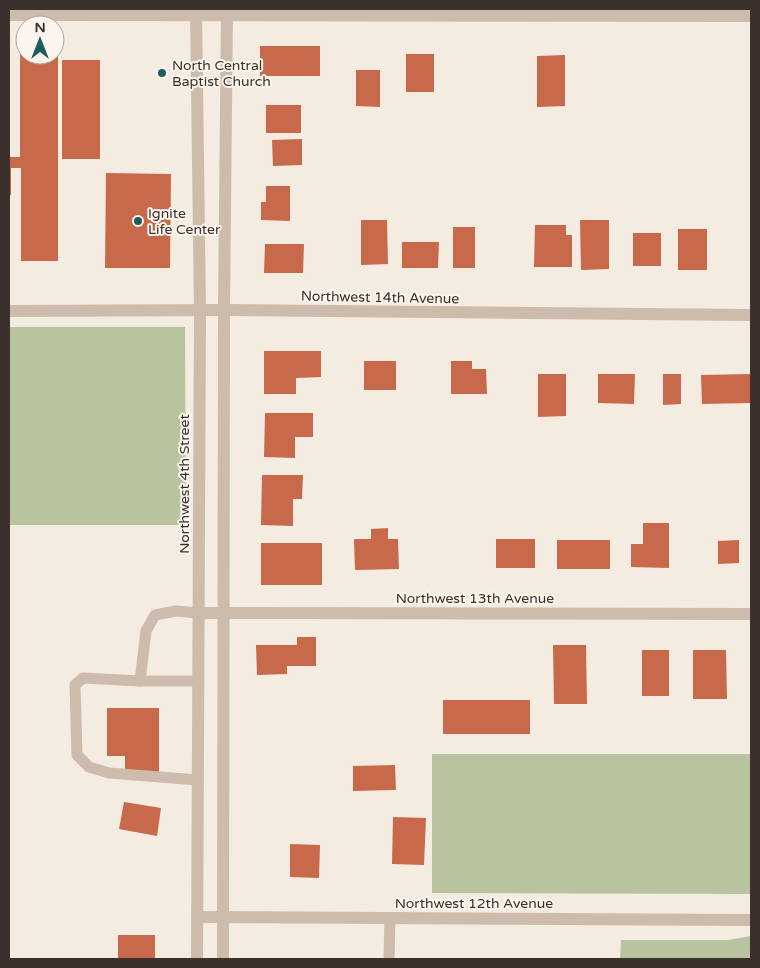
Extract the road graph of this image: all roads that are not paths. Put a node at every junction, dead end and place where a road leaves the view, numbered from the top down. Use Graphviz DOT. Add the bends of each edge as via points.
graph roads {
  1 [pos="196,12"];
  2 [pos="227,12"];
  3 [pos="9,15"];
  4 [pos="751,16"];
  5 [pos="224,310"];
  6 [pos="200,311"];
  7 [pos="9,312"];
  8 [pos="751,315"];
  9 [pos="198,613"];
  10 [pos="223,613"];
  11 [pos="751,614"];
  12 [pos="140,681"];
  13 [pos="198,681"];
  14 [pos="198,780"];
  15 [pos="197,917"];
  16 [pos="223,917"];
  17 [pos="390,918"];
  18 [pos="751,920"];
  19 [pos="197,959"];
  20 [pos="223,959"];
  21 [pos="390,959"];
  1 -- 2 [label="street"];
  1 -- 3 [label="street"];
  1 -- 6 [label="street, Northwest 4th Street"];
  2 -- 4 [label="street"];
  2 -- 5 [label="street"];
  5 -- 6 [label="street, Northwest 14th Avenue"];
  5 -- 8 [label="street, Northwest 14th Avenue"];
  5 -- 10 [label="street"];
  6 -- 7 [label="street, Northwest 14th Avenue"];
  6 -- 9 [label="street, Northwest 4th Street"];
  9 -- 10 [label="street, Northwest 13th Avenue"];
  9 -- 12 [label="lane" via="176,611 155,615 146,632"];
  9 -- 13 [label="street, Northwest 4th Street"];
  10 -- 11 [label="street, Northwest 13th Avenue"];
  10 -- 16 [label="street"];
  12 -- 13 [label="lane"];
  12 -- 14 [label="lane" via="83,678 75,685 77,755 89,767 109,773"];
  13 -- 14 [label="street, Northwest 4th Street"];
  14 -- 15 [label="street, Northwest 4th Street"];
  15 -- 16 [label="street, Northwest 12th Avenue"];
  15 -- 19 [label="street, Northwest 4th Street"];
  16 -- 17 [label="street, Northwest 12th Avenue"];
  16 -- 20 [label="street"];
  17 -- 18 [label="street, Northwest 12th Avenue"];
  17 -- 21 [label="lane"];
}
